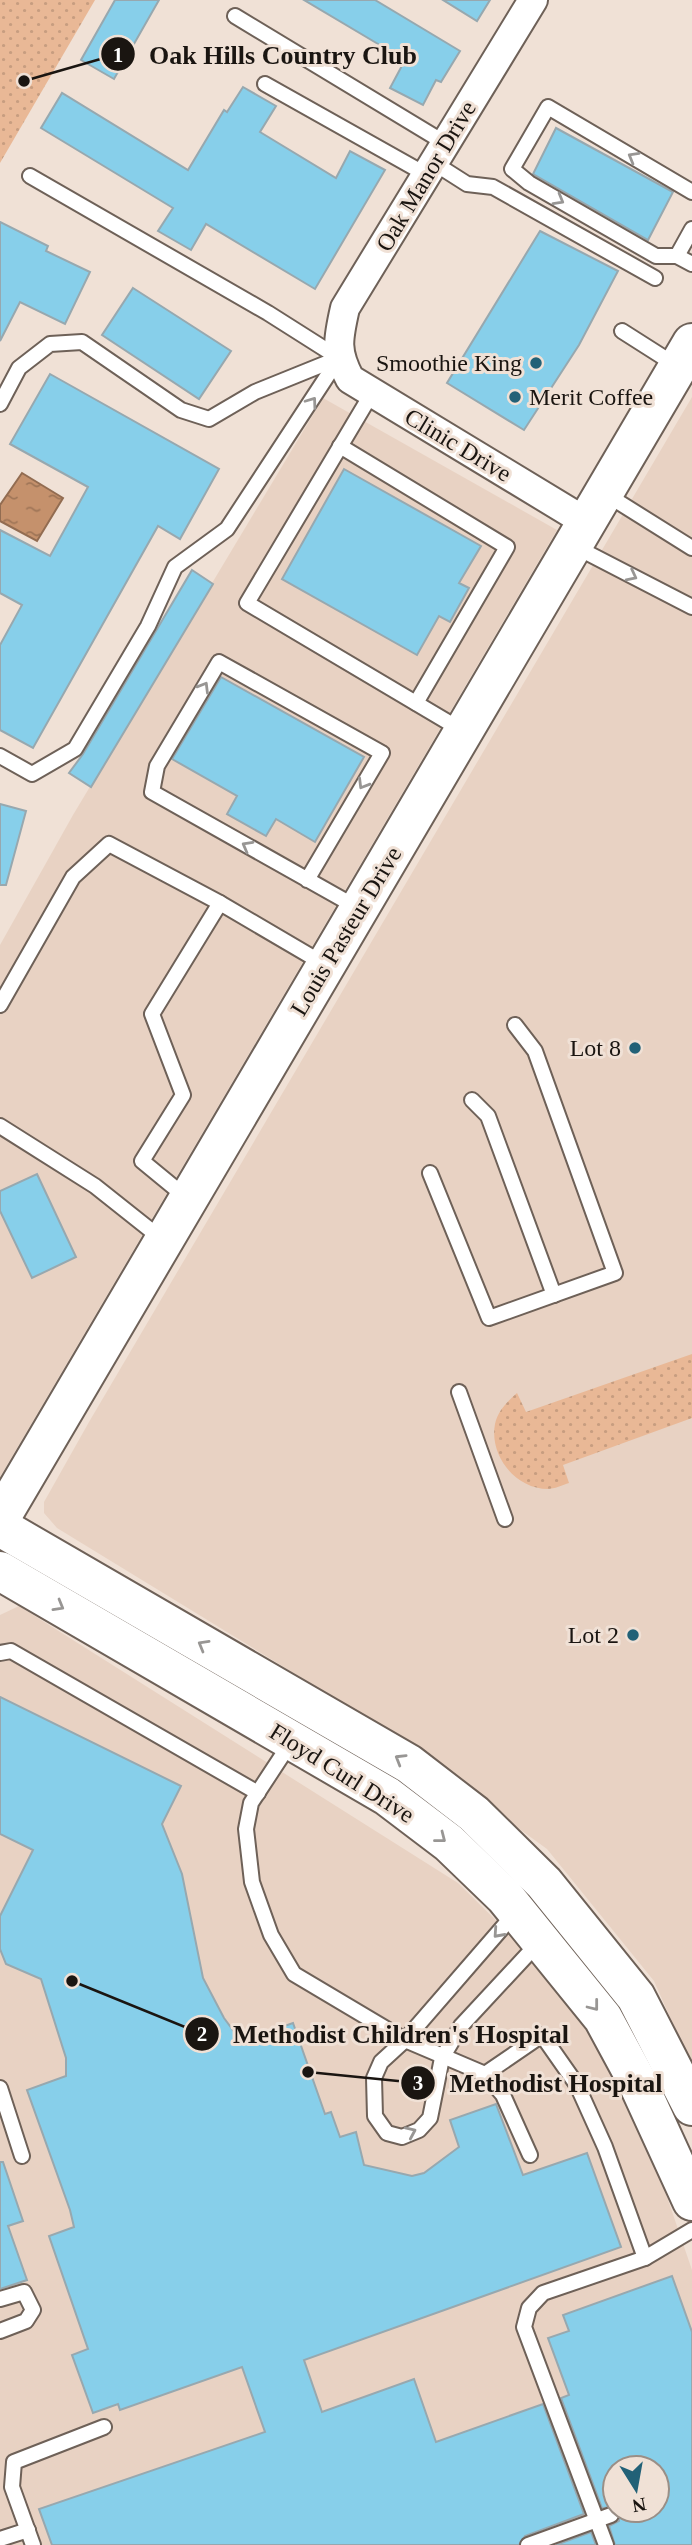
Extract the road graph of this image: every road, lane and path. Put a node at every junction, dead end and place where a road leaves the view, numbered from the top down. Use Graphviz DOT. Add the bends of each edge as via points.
graph roads {
  1 [pos="533,0"];
  2 [pos="234,16"];
  3 [pos="265,84"];
  4 [pos="435,160"];
  5 [pos="30,176"];
  6 [pos="692,191"];
  7 [pos="692,229"];
  8 [pos="677,256"];
  9 [pos="692,264"];
  10 [pos="655,278"];
  11 [pos="622,331"];
  12 [pos="685,355"];
  13 [pos="340,358"];
  14 [pos="372,393"];
  15 [pos="0,404"];
  16 [pos="340,446"];
  17 [pos="587,520"];
  18 [pos="692,548"];
  19 [pos="692,607"];
  20 [pos="416,703"];
  21 [pos="463,731"];
  22 [pos="0,756"];
  23 [pos="307,880"];
  24 [pos="220,903"];
  25 [pos="359,909"];
  26 [pos="326,965"];
  27 [pos="0,1005"];
  28 [pos="514,1025"];
  29 [pos="472,1100"];
  30 [pos="0,1126"];
  31 [pos="430,1173"];
  32 [pos="188,1199"];
  33 [pos="164,1241"];
  34 [pos="554,1295"];
  35 [pos="459,1392"];
  36 [pos="3,1510"];
  37 [pos="505,1519"];
  38 [pos="0,1571"];
  39 [pos="0,1653"];
  40 [pos="292,1741"];
  41 [pos="258,1793"];
  42 [pos="531,1897"];
  43 [pos="557,1927"];
  44 [pos="405,2040"];
  45 [pos="442,2058"];
  46 [pos="485,2074"];
  47 [pos="0,2088"];
  48 [pos="692,2106"];
  49 [pos="530,2155"];
  50 [pos="22,2156"];
  51 [pos="687,2179"];
  52 [pos="692,2230"];
  53 [pos="645,2258"];
  54 [pos="0,2299"];
  55 [pos="0,2331"];
  56 [pos="104,2427"];
  57 [pos="601,2519"];
  58 [pos="597,2520"];
  59 [pos="28,2530"];
  60 [pos="0,2539"];
  61 [pos="33,2545"];
  62 [pos="528,2545"];
  63 [pos="606,2545"];
  1 -- 4 [label="street, Oak Manor Drive"];
  2 -- 4 [label="lane"];
  3 -- 4 [label="lane"];
  4 -- 10 [label="lane" via="467,184 493,187"];
  4 -- 13 [label="street, Oak Manor Drive" via="345,308 338,336"];
  5 -- 13 [label="lane"];
  6 -- 8 [label="lane, one-way" via="548,107 512,169 656,256"];
  7 -- 8 [label="lane"];
  8 -- 9 [label="lane"];
  11 -- 12 [label="lane"];
  12 -- 17 [label="street, Louis Pasteur Drive"];
  13 -- 14 [label="street, Clinic Drive" via="350,379"];
  13 -- 15 [label="lane" via="255,392 209,419 181,410 82,342 50,344 19,368"];
  22 -- 13 [label="lane, one-way" via="32,774 75,749 148,626 175,568 227,530"];
  14 -- 16 [label="lane"];
  14 -- 17 [label="street, Clinic Drive"];
  16 -- 20 [label="lane" via="507,547"];
  16 -- 20 [label="lane" via="247,603"];
  17 -- 18 [label="lane"];
  17 -- 19 [label="lane, one-way"];
  17 -- 21 [label="street, Louis Pasteur Drive"];
  20 -- 21 [label="lane"];
  21 -- 25 [label="street, Louis Pasteur Drive"];
  23 -- 23 [label="lane, one-way" via="152,792 157,766 219,662 382,754"];
  23 -- 25 [label="lane"];
  24 -- 26 [label="lane"];
  24 -- 27 [label="lane" via="109,844 73,877"];
  24 -- 32 [label="lane" via="152,1014 183,1095 142,1161"];
  25 -- 26 [label="street, Louis Pasteur Drive"];
  26 -- 32 [label="street, Louis Pasteur Drive"];
  28 -- 34 [label="lane" via="535,1051 615,1273"];
  29 -- 34 [label="lane" via="488,1116"];
  30 -- 33 [label="lane" via="95,1186"];
  31 -- 34 [label="lane" via="489,1318"];
  32 -- 33 [label="street, Louis Pasteur Drive"];
  33 -- 36 [label="street, Louis Pasteur Drive"];
  35 -- 37 [label="lane"];
  42 -- 36 [label="street, Floyd Curl Drive, one-way" via="474,1814 409,1764"];
  38 -- 40 [label="street, Floyd Curl Drive, one-way"];
  39 -- 41 [label="lane" via="10,1651"];
  40 -- 41 [label="lane"];
  40 -- 42 [label="street, Floyd Curl Drive, one-way" via="387,1796"];
  41 -- 44 [label="lane" via="246,1829 252,1882 271,1935 294,1974"];
  42 -- 43 [label="street, Floyd Curl Drive"];
  42 -- 44 [label="lane, one-way"];
  43 -- 45 [label="lane" via="461,2026"];
  43 -- 48 [label="street, Floyd Curl Drive" via="636,1997"];
  43 -- 51 [label="street, Floyd Curl Drive, one-way"];
  44 -- 45 [label="lane"];
  44 -- 45 [label="lane, one-way" via="381,2062 374,2077 374,2116 387,2133 402,2137 419,2130 430,2118"];
  45 -- 46 [label="lane"];
  46 -- 49 [label="lane" via="503,2095"];
  46 -- 53 [label="lane" via="542,2035 577,2085"];
  47 -- 50 [label="lane"];
  52 -- 53 [label="lane"];
  53 -- 58 [label="lane" via="543,2293 529,2308 524,2327"];
  54 -- 55 [label="lane" via="24,2292 33,2310 26,2321"];
  56 -- 59 [label="lane" via="14,2462 12,2487"];
  57 -- 58 [label="lane"];
  58 -- 62 [label="lane"];
  58 -- 63 [label="lane"];
  59 -- 60 [label="lane"];
  59 -- 61 [label="lane"];
}
